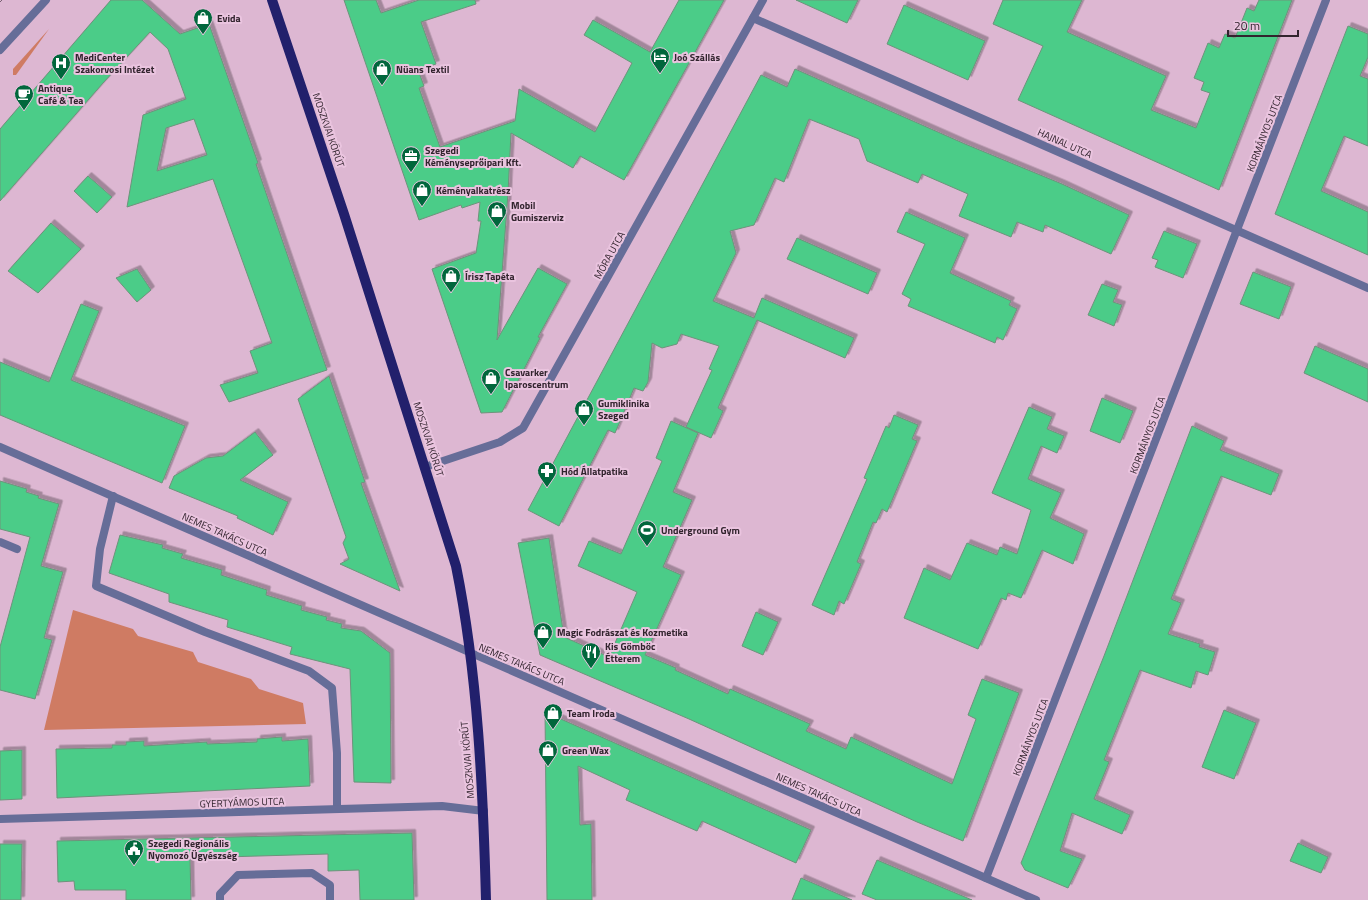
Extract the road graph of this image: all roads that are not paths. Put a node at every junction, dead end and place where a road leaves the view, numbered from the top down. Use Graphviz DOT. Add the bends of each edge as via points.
graph roads {
  1 [pos="46,0"];
  2 [pos="272,0"];
  3 [pos="763,0"];
  4 [pos="1326,0"];
  5 [pos="753,18"];
  6 [pos="0,50"];
  7 [pos="1238,230"];
  8 [pos="1368,288"];
  9 [pos="0,447"];
  10 [pos="425,467"];
  11 [pos="113,496"];
  12 [pos="0,542"];
  13 [pos="17,549"];
  14 [pos="470,653"];
  15 [pos="337,809"];
  16 [pos="484,812"];
  17 [pos="0,819"];
  18 [pos="986,878"];
  19 [pos="220,900"];
  20 [pos="330,900"];
  21 [pos="486,900"];
  22 [pos="1035,900"];
  1 -- 6 [label="street"];
  2 -- 10 [label="main road, MOSZKVAI KÖRÚT"];
  3 -- 5 [label="street, MÓRA UTCA"];
  4 -- 7 [label="street, KORMÁNYOS UTCA"];
  5 -- 7 [label="street, HAJNAL UTCA"];
  5 -- 10 [label="street, MÓRA UTCA" via="523,428 500,442"];
  7 -- 8 [label="street, HAJNAL UTCA"];
  7 -- 18 [label="street, KORMÁNYOS UTCA"];
  9 -- 11 [label="street, NEMES TAKÁCS UTCA"];
  10 -- 14 [label="main road, MOSZKVAI KÖRÚT" via="456,566"];
  11 -- 14 [label="street, NEMES TAKÁCS UTCA"];
  11 -- 15 [label="street" via="100,549 96,586 205,632 308,671 332,688 337,753"];
  12 -- 13 [label="street"];
  14 -- 16 [label="main road, MOSZKVAI KÖRÚT"];
  14 -- 18 [label="street, NEMES TAKÁCS UTCA"];
  15 -- 16 [label="street, GYERTYÁMOS UTCA" via="442,806"];
  15 -- 17 [label="street, GYERTYÁMOS UTCA"];
  16 -- 21 [label="main road, MOSZKVAI KÖRÚT"];
  18 -- 22 [label="street, NEMES TAKÁCS UTCA"];
  19 -- 20 [label="street" via="220,894 238,875 312,873 330,885"];
}
